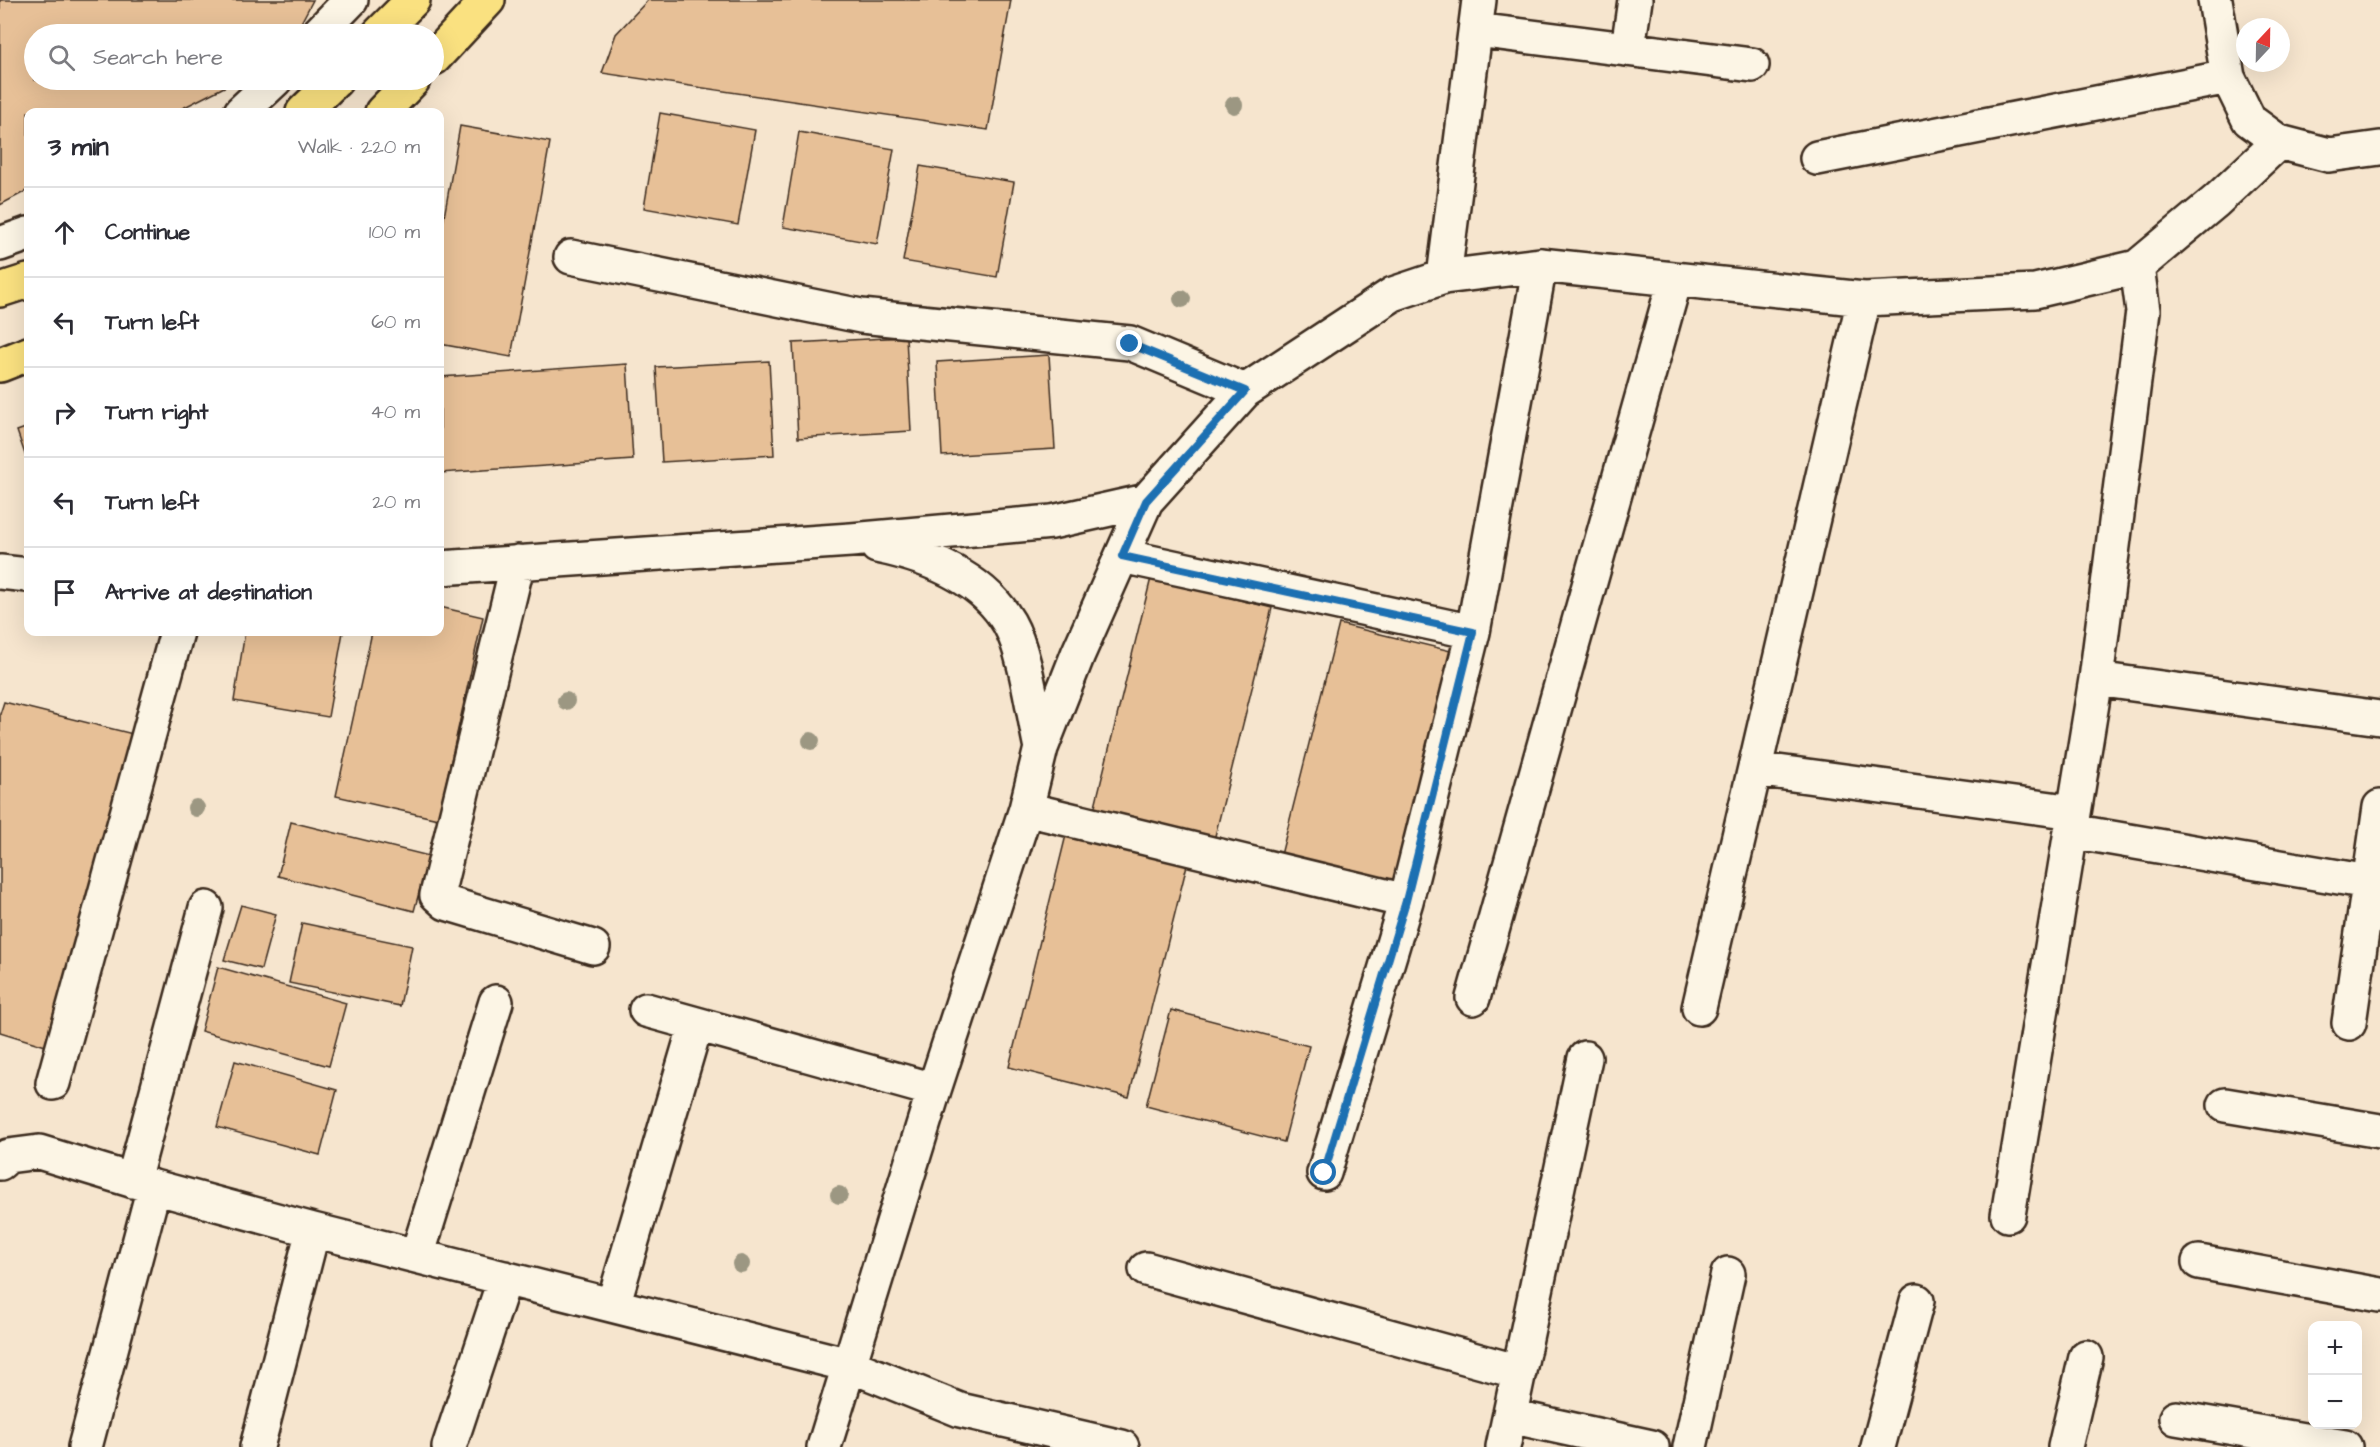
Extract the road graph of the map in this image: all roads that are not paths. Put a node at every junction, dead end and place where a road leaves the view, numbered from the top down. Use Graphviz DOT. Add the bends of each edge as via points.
graph roads {
  1 [pos="351,0"];
  2 [pos="413,0"];
  3 [pos="488,0"];
  4 [pos="1635,0"];
  5 [pos="2215,0"];
  6 [pos="1478,15"];
  7 [pos="328,24"];
  8 [pos="389,24"];
  9 [pos="444,47"];
  10 [pos="1628,48"];
  11 [pos="1752,65"];
  12 [pos="2228,77"];
  13 [pos="265,90"];
  14 [pos="326,90"];
  15 [pos="403,90"];
  16 [pos="246,108"];
  17 [pos="307,108"];
  18 [pos="386,108"];
  19 [pos="2279,142"];
  20 [pos="2380,148"];
  21 [pos="1817,158"];
  22 [pos="24,235"];
  23 [pos="0,244"];
  24 [pos="571,257"];
  25 [pos="1540,265"];
  26 [pos="2137,267"];
  27 [pos="1444,277"];
  28 [pos="1675,280"];
  29 [pos="24,282"];
  30 [pos="0,290"];
  31 [pos="1864,299"];
  32 [pos="24,356"];
  33 [pos="0,365"];
  34 [pos="1245,391"];
  35 [pos="1146,501"];
  36 [pos="852,540"];
  37 [pos="1122,556"];
  38 [pos="519,562"];
  39 [pos="444,568"];
  40 [pos="0,572"];
  41 [pos="24,575"];
  42 [pos="1473,632"];
  43 [pos="176,636"];
  44 [pos="2096,679"];
  45 [pos="2380,718"];
  46 [pos="1041,748"];
  47 [pos="1755,769"];
  48 [pos="2380,807"];
  49 [pos="1026,809"];
  50 [pos="2073,822"];
  51 [pos="2375,884"];
  52 [pos="1406,901"];
  53 [pos="206,908"];
  54 [pos="593,947"];
  55 [pos="1473,998"];
  56 [pos="496,1002"];
  57 [pos="1699,1008"];
  58 [pos="646,1010"];
  59 [pos="2349,1023"];
  60 [pos="696,1024"];
  61 [pos="1585,1058"];
  62 [pos="54,1083"];
  63 [pos="934,1090"];
  64 [pos="2225,1105"];
  65 [pos="2380,1131"];
  66 [pos="0,1163"];
  67 [pos="1324,1173"];
  68 [pos="144,1184"];
  69 [pos="2008,1215"];
  70 [pos="313,1230"];
  71 [pos="417,1256"];
  72 [pos="2199,1262"];
  73 [pos="1146,1269"];
  74 [pos="1728,1274"];
  75 [pos="505,1278"];
  76 [pos="2380,1295"];
  77 [pos="1917,1301"];
  78 [pos="613,1305"];
  79 [pos="2086,1357"];
  80 [pos="849,1365"];
  81 [pos="1519,1372"];
  82 [pos="1510,1416"];
  83 [pos="2176,1418"];
  84 [pos="85,1447"];
  85 [pos="257,1447"];
  86 [pos="449,1447"];
  87 [pos="824,1447"];
  88 [pos="1122,1447"];
  89 [pos="1503,1447"];
  90 [pos="1652,1447"];
  91 [pos="1690,1447"];
  92 [pos="1878,1447"];
  93 [pos="2066,1447"];
  94 [pos="2345,1447"];
  1 -- 7 [label="street"];
  2 -- 8 [label="main road"];
  3 -- 9 [label="main road"];
  4 -- 10 [label="street"];
  5 -- 12 [label="street"];
  6 -- 10 [label="street"];
  6 -- 27 [label="street"];
  10 -- 11 [label="street"];
  12 -- 19 [label="street" via="2249,120"];
  12 -- 21 [label="street"];
  13 -- 16 [label="street"];
  14 -- 17 [label="main road"];
  15 -- 18 [label="main road"];
  19 -- 20 [label="street" via="2330,155"];
  19 -- 26 [label="street"];
  22 -- 23 [label="street"];
  24 -- 34 [label="street" via="861,316 1130,344"];
  25 -- 27 [label="street"];
  25 -- 28 [label="street"];
  25 -- 42 [label="street"];
  26 -- 31 [label="street" via="2035,291"];
  26 -- 44 [label="street" via="2143,311"];
  27 -- 34 [label="street" via="1393,294"];
  28 -- 31 [label="street"];
  28 -- 55 [label="street"];
  29 -- 30 [label="main road"];
  31 -- 47 [label="street"];
  32 -- 33 [label="main road"];
  34 -- 35 [label="street"];
  35 -- 36 [label="street" via="1052,522"];
  35 -- 37 [label="street"];
  36 -- 38 [label="street"];
  36 -- 46 [label="street" via="905,552 951,571 990,596 1013,633"];
  37 -- 42 [label="street"];
  37 -- 46 [label="street"];
  38 -- 39 [label="street"];
  38 -- 54 [label="street" via="437,895 446,903"];
  40 -- 41 [label="street"];
  42 -- 52 [label="street"];
  43 -- 62 [label="street"];
  44 -- 45 [label="street"];
  44 -- 50 [label="street"];
  46 -- 49 [label="street"];
  47 -- 50 [label="street"];
  47 -- 57 [label="street"];
  48 -- 51 [label="street"];
  49 -- 52 [label="street"];
  49 -- 63 [label="street"];
  50 -- 51 [label="street"];
  50 -- 69 [label="street"];
  51 -- 59 [label="street"];
  52 -- 67 [label="street"];
  53 -- 68 [label="street"];
  56 -- 71 [label="street"];
  58 -- 60 [label="street"];
  60 -- 63 [label="street"];
  60 -- 78 [label="street"];
  61 -- 81 [label="street"];
  63 -- 80 [label="street"];
  64 -- 65 [label="street"];
  66 -- 68 [label="street" via="8,1156 39,1152"];
  68 -- 70 [label="street"];
  68 -- 84 [label="street"];
  70 -- 71 [label="street"];
  70 -- 85 [label="street"];
  71 -- 75 [label="street"];
  72 -- 76 [label="street"];
  73 -- 81 [label="street"];
  74 -- 91 [label="street"];
  75 -- 78 [label="street"];
  75 -- 86 [label="street"];
  77 -- 92 [label="street"];
  78 -- 80 [label="street"];
  79 -- 93 [label="street"];
  80 -- 87 [label="street"];
  80 -- 88 [label="street" via="960,1410"];
  81 -- 82 [label="street"];
  82 -- 89 [label="street"];
  82 -- 90 [label="street"];
  83 -- 94 [label="street"];
}
